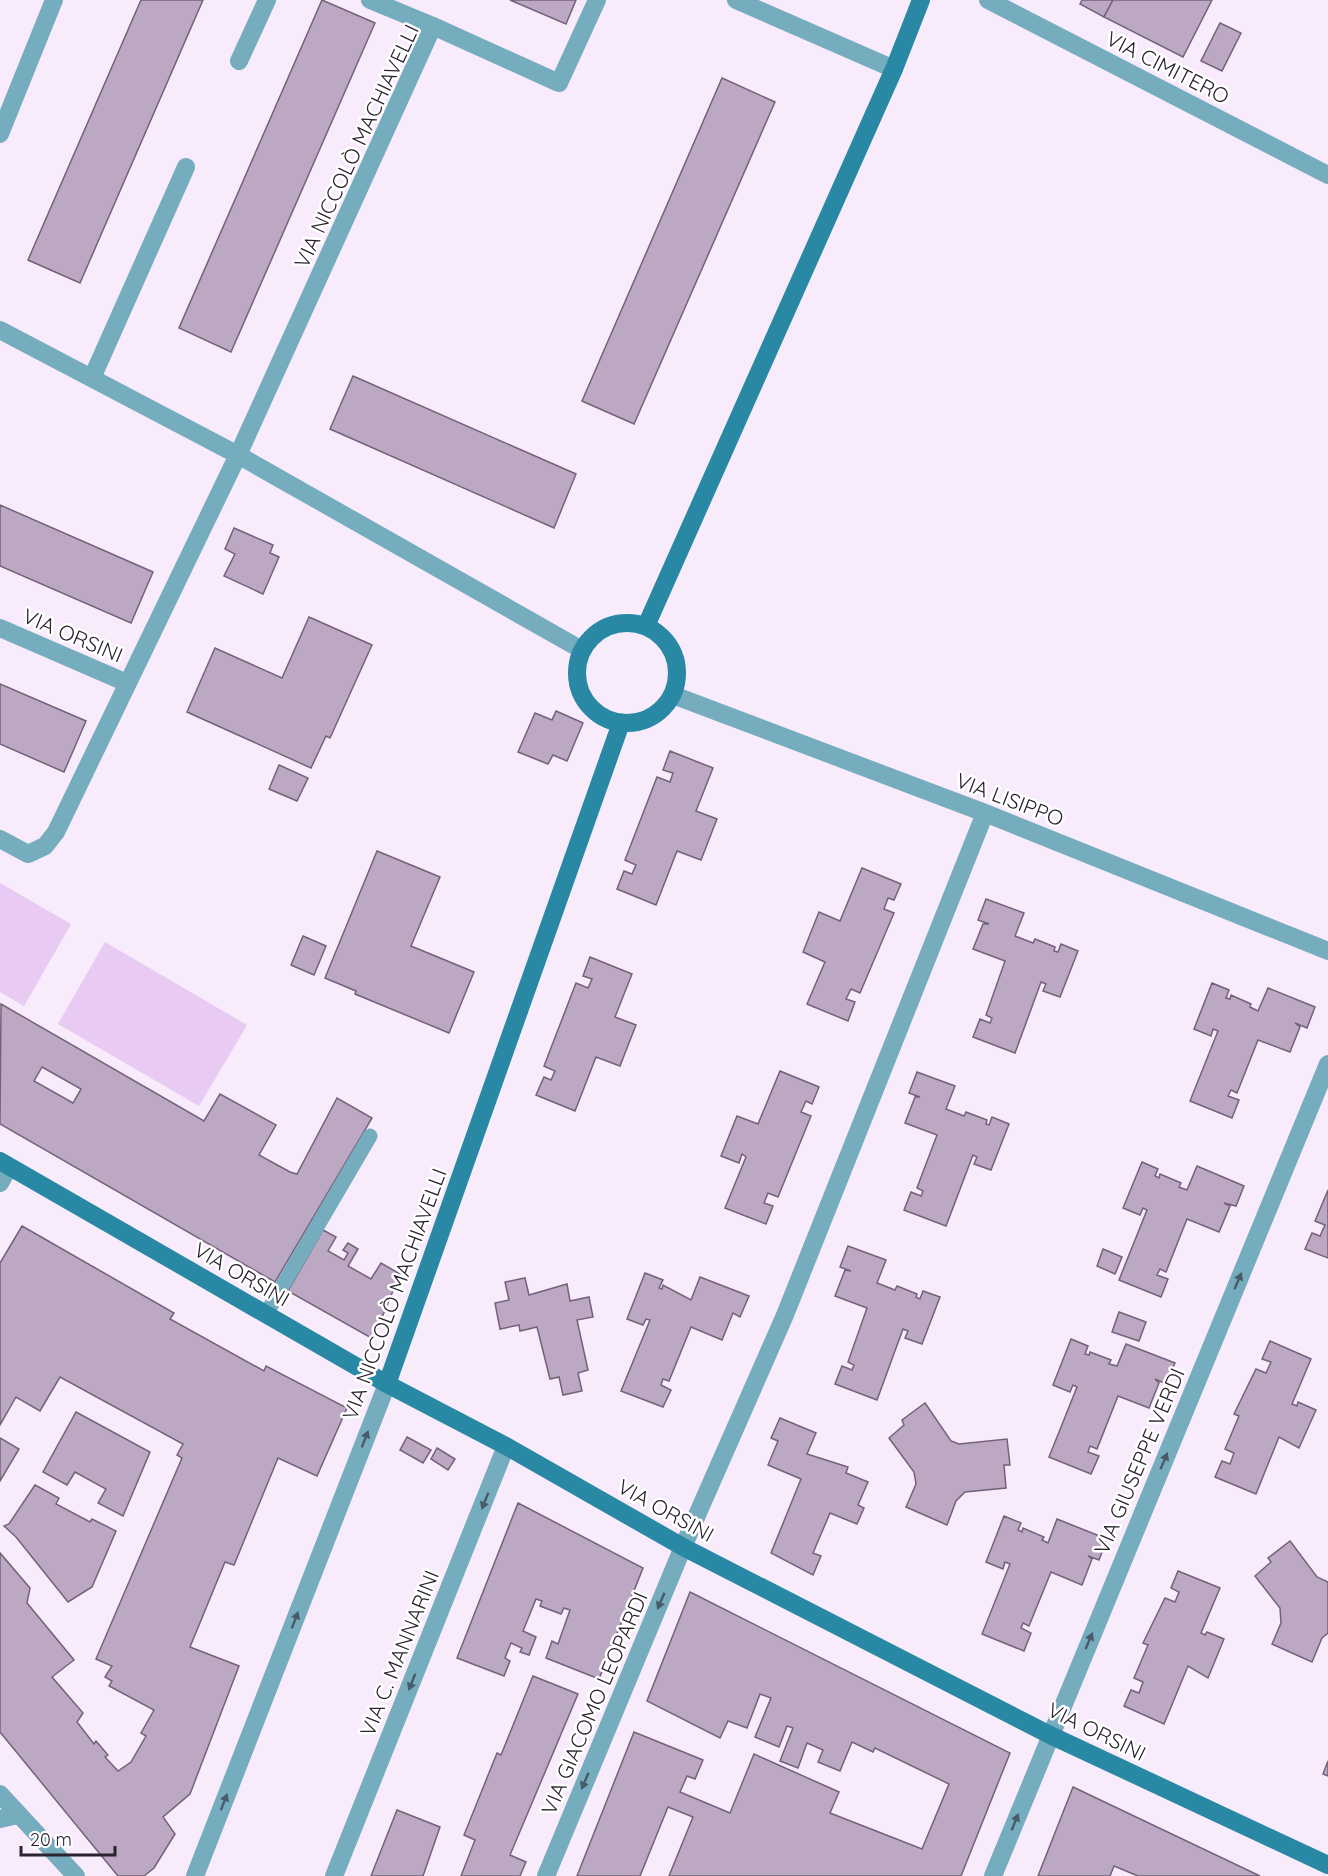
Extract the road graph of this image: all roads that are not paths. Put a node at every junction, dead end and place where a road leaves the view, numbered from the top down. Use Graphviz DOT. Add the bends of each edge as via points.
graph roads {
  1 [pos="54,0"];
  2 [pos="267,0"];
  3 [pos="370,0"];
  4 [pos="597,0"];
  5 [pos="736,0"];
  6 [pos="921,0"];
  7 [pos="988,0"];
  8 [pos="433,26"];
  9 [pos="239,61"];
  10 [pos="894,69"];
  11 [pos="0,134"];
  12 [pos="186,167"];
  13 [pos="1328,175"];
  14 [pos="0,330"];
  15 [pos="92,378"];
  16 [pos="238,454"];
  17 [pos="646,626"];
  18 [pos="0,628"];
  19 [pos="582,650"];
  20 [pos="128,683"];
  21 [pos="673,695"];
  22 [pos="621,723"];
  23 [pos="985,813"];
  24 [pos="0,839"];
  25 [pos="1328,951"];
  26 [pos="1328,1064"];
  27 [pos="370,1136"];
  28 [pos="5,1164"];
  29 [pos="0,1183"];
  30 [pos="266,1314"];
  31 [pos="387,1384"];
  32 [pos="506,1446"];
  33 [pos="683,1547"];
  34 [pos="1050,1735"];
  35 [pos="0,1794"];
  36 [pos="9,1817"];
  37 [pos="1328,1865"];
  38 [pos="76,1876"];
  39 [pos="195,1876"];
  40 [pos="334,1876"];
  41 [pos="546,1876"];
  42 [pos="993,1876"];
  1 -- 11 [label="street"];
  2 -- 9 [label="street"];
  3 -- 8 [label="street"];
  4 -- 8 [label="street, VIA NICCOLÒ MACHIAVELLI" via="559,83"];
  5 -- 10 [label="street"];
  6 -- 10 [label="street"];
  7 -- 13 [label="street, VIA CIMITERO"];
  8 -- 16 [label="street, VIA NICCOLÒ MACHIAVELLI"];
  10 -- 17 [label="street"];
  12 -- 15 [label="street"];
  14 -- 15 [label="street"];
  15 -- 16 [label="street"];
  16 -- 19 [label="street"];
  16 -- 20 [label="street, VIA NICCOLÒ MACHIAVELLI"];
  17 -- 19 [label="street" via="622,623 605,628"];
  17 -- 21 [label="street" via="666,640 673,652 678,676"];
  18 -- 20 [label="street, VIA ORSINI"];
  19 -- 22 [label="street" via="577,673 583,697 605,719"];
  20 -- 24 [label="street, VIA NICCOLÒ MACHIAVELLI" via="56,832 45,846 28,854"];
  21 -- 22 [label="street" via="652,717 637,723"];
  21 -- 23 [label="street, VIA LISIPPO"];
  22 -- 31 [label="street, VIA NICCOLÒ MACHIAVELLI"];
  23 -- 25 [label="street, VIA LISIPPO"];
  23 -- 33 [label="street, VIA GIACOMO LEOPARDI" via="785,1315"];
  34 -- 26 [label="street, VIA GIUSEPPE VERDI, one-way"];
  27 -- 30 [label="lane"];
  28 -- 29 [label="street"];
  28 -- 30 [label="street, VIA ORSINI"];
  30 -- 31 [label="street, VIA ORSINI"];
  31 -- 32 [label="street, VIA ORSINI"];
  39 -- 31 [label="street, VIA NICCOLÒ MACHIAVELLI, one-way"];
  32 -- 33 [label="street, VIA ORSINI"];
  32 -- 40 [label="street, VIA C. MANNARINI, one-way"];
  33 -- 34 [label="street, VIA ORSINI"];
  33 -- 41 [label="street, VIA GIACOMO LEOPARDI, one-way"];
  34 -- 37 [label="street, VIA ORSINI"];
  42 -- 34 [label="street, VIA GIUSEPPE VERDI, one-way"];
  35 -- 36 [label="street"];
  36 -- 38 [label="street"];
}
